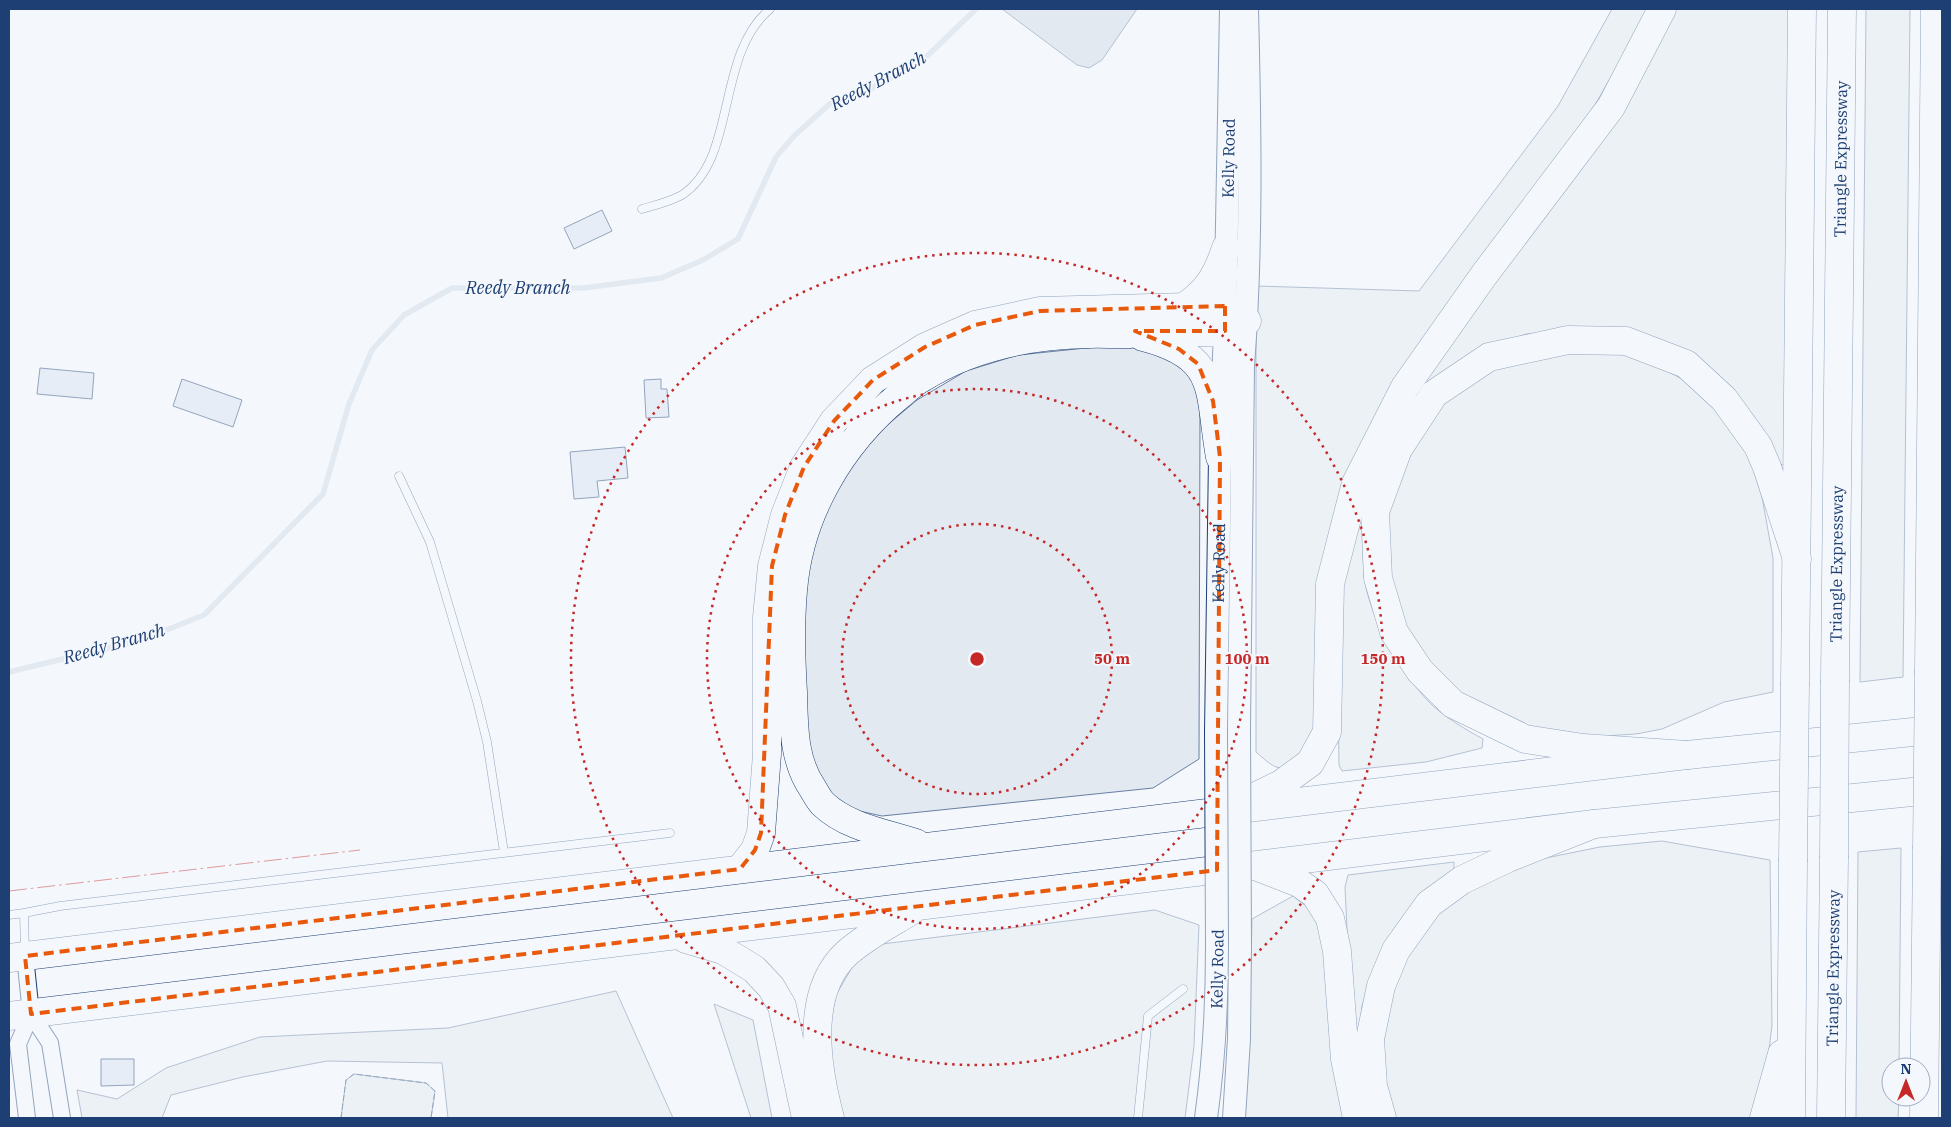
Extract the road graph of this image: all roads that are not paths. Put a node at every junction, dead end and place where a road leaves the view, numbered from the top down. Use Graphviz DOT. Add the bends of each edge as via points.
graph roads {
  1 [pos="770,9"];
  2 [pos="1231,9"];
  3 [pos="1247,9"];
  4 [pos="1662,9"];
  5 [pos="1802,9"];
  6 [pos="1842,9"];
  7 [pos="1935,9"];
  8 [pos="642,209"];
  9 [pos="1226,248"];
  10 [pos="1184,308"];
  11 [pos="1232,320"];
  12 [pos="1132,334"];
  13 [pos="1220,457"];
  14 [pos="399,476"];
  15 [pos="1797,559"];
  16 [pos="1942,729"];
  17 [pos="1687,755"];
  18 [pos="1942,789"];
  19 [pos="1230,809"];
  20 [pos="1594,824"];
  21 [pos="670,833"];
  22 [pos="926,846"];
  23 [pos="504,852"];
  24 [pos="1255,866"];
  25 [pos="740,869"];
  26 [pos="918,906"];
  27 [pos="24,913"];
  28 [pos="9,915"];
  29 [pos="675,936"];
  30 [pos="17,957"];
  31 [pos="1183,989"];
  32 [pos="1792,1014"];
  33 [pos="20,1015"];
  34 [pos="27,1118"];
  35 [pos="62,1118"];
  36 [pos="806,1118"];
  37 [pos="830,1118"];
  38 [pos="1138,1118"];
  39 [pos="1206,1118"];
  40 [pos="1234,1118"];
  41 [pos="1356,1118"];
  42 [pos="1382,1118"];
  43 [pos="1764,1118"];
  44 [pos="1791,1118"];
  45 [pos="1831,1118"];
  46 [pos="1924,1118"];
  1 -- 8 [label="lane" via="749,34 741,52 707,167 682,195"];
  2 -- 9 [label="main road, Kelly Road"];
  3 -- 11 [label="main road, Kelly Road" via="1250,141"];
  4 -- 19 [label="highway" via="1611,107 1484,275 1405,387 1356,483 1330,584 1327,732 1310,763 1281,784"];
  5 -- 15 [label="highway"];
  6 -- 45 [label="highway, Triangle Expressway, bridge"];
  7 -- 46 [label="highway, bridge"];
  9 -- 10 [label="highway" via="1212,281 1200,297"];
  9 -- 11 [label="main road, Kelly Road"];
  10 -- 11 [label="highway"];
  10 -- 25 [label="highway" via="1040,311 975,326 925,347 872,380 834,421 804,467 785,515 772,566 767,617 767,754 761,833 755,850"];
  11 -- 12 [label="highway"];
  11 -- 13 [label="main road, Kelly Road"];
  11 -- 40 [label="main road, Kelly Road, bridge" via="1243,366 1239,1039"];
  12 -- 13 [label="highway" via="1179,350 1198,364 1212,393"];
  12 -- 22 [label="highway" via="1046,336 996,346 959,359 921,378 879,412 856,438 836,464 819,495 800,551 792,590 793,714 798,757 807,780 823,804 867,828"];
  13 -- 39 [label="main road, Kelly Road, bridge" via="1216,1016"];
  14 -- 23 [label="lane" via="430,542 477,701 487,742"];
  15 -- 17 [label="highway" via="1758,446 1724,399 1686,364 1626,341 1568,340 1489,357 1434,394 1398,449 1375,512 1378,578 1394,632 1420,671 1452,704 1525,739 1584,748"];
  15 -- 32 [label="highway, bridge"];
  16 -- 17 [label="highway"];
  17 -- 19 [label="highway"];
  18 -- 20 [label="highway"];
  19 -- 22 [label="highway"];
  20 -- 24 [label="highway"];
  20 -- 42 [label="highway" via="1462,880 1429,904 1396,950 1381,986 1370,1039 1373,1086"];
  21 -- 23 [label="lane"];
  22 -- 25 [label="highway"];
  23 -- 27 [label="lane"];
  24 -- 26 [label="highway"];
  24 -- 41 [label="highway" via="1299,883 1315,894 1330,918 1337,951 1345,1060"];
  25 -- 30 [label="highway"];
  26 -- 29 [label="highway"];
  26 -- 37 [label="highway" via="846,954 832,972 822,995 818,1014 819,1055"];
  27 -- 28 [label="lane"];
  27 -- 30 [label="lane"];
  29 -- 33 [label="highway"];
  29 -- 36 [label="highway" via="723,950 754,968 771,987 782,1006"];
  30 -- 33 [label="street"];
  31 -- 38 [label="lane" via="1148,1016"];
  32 -- 43 [label="highway"];
  32 -- 44 [label="highway"];
  33 -- 34 [label="street" via="18,1044"];
  33 -- 35 [label="street" via="50,1043"];
}
